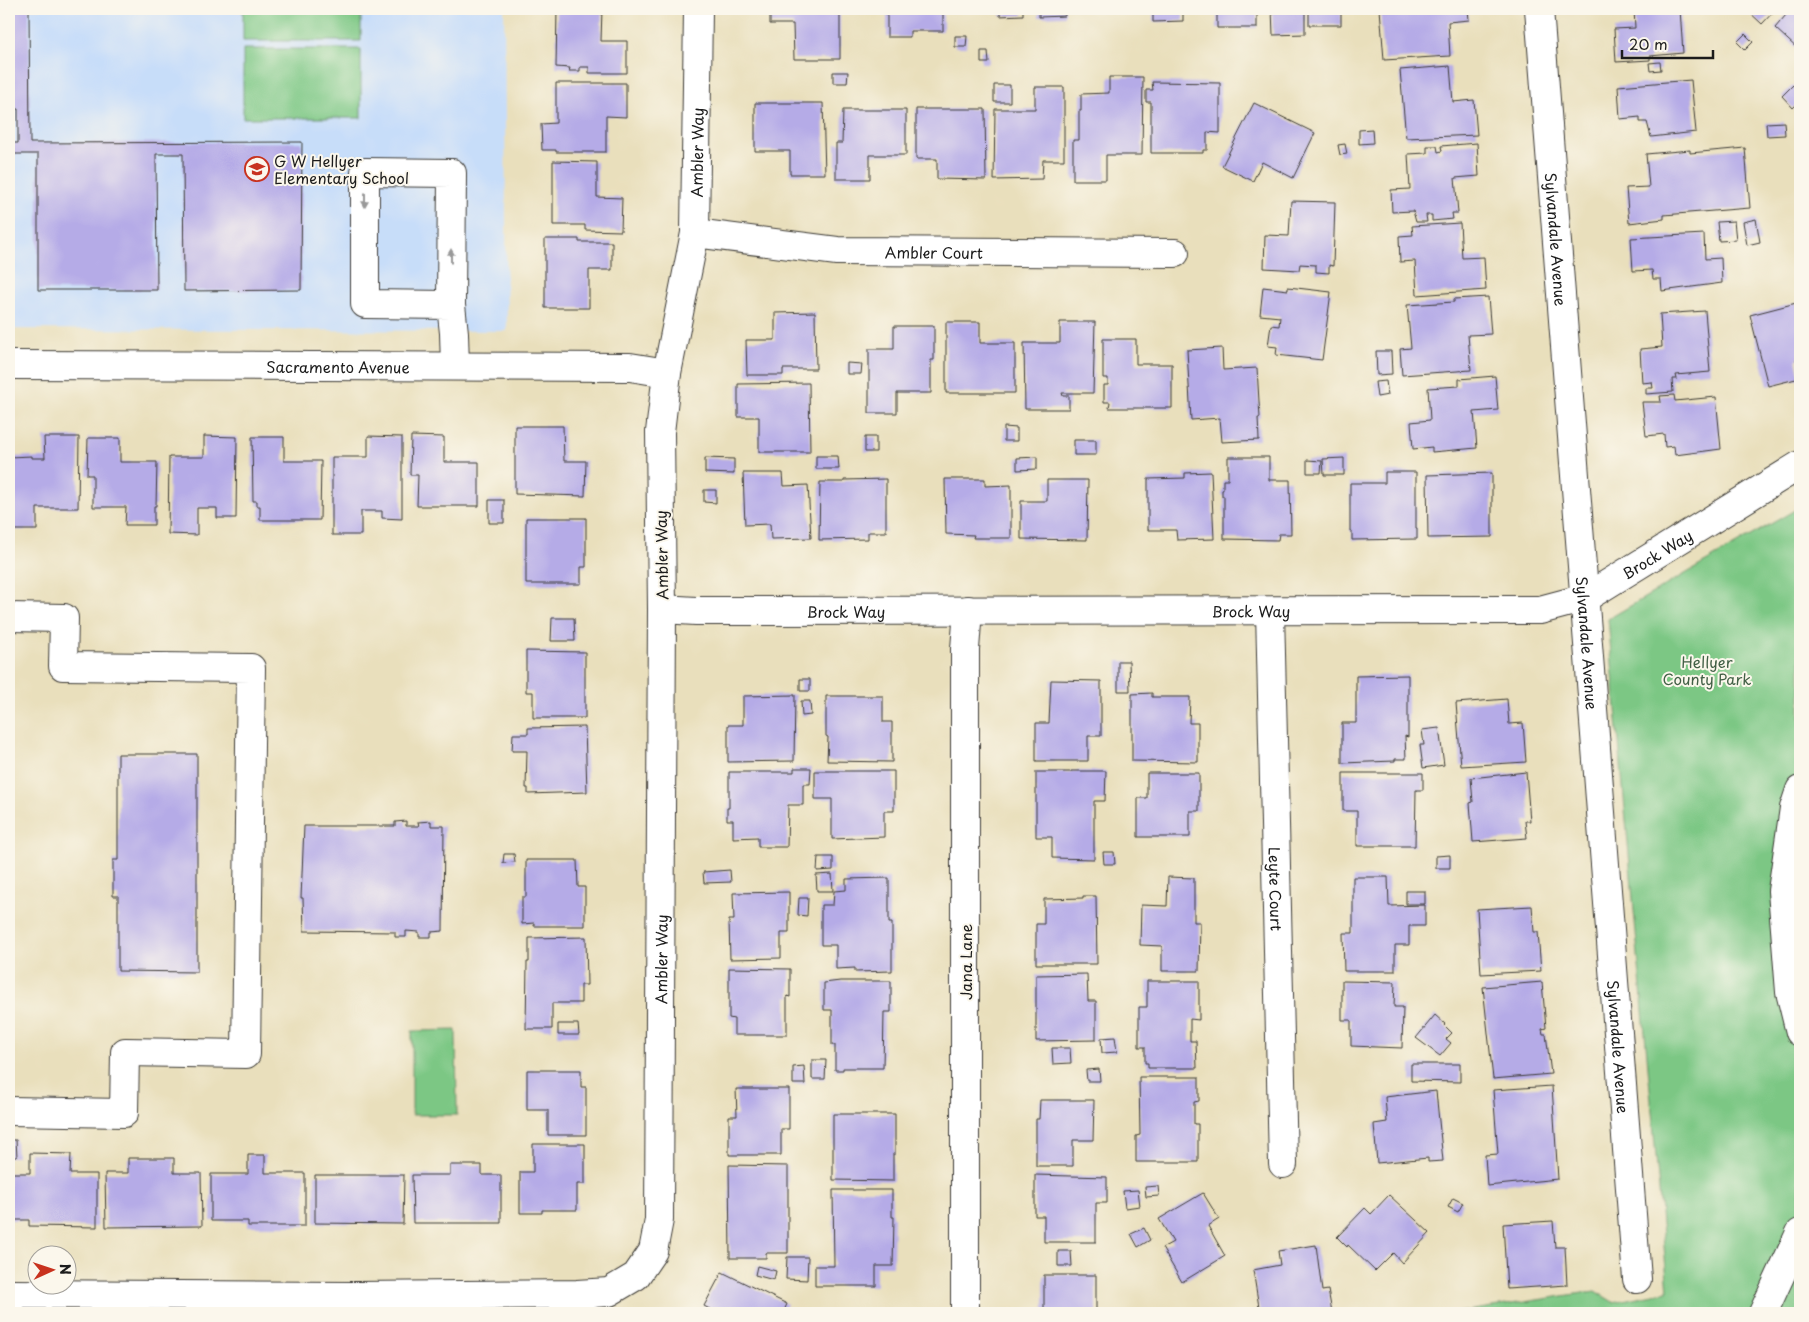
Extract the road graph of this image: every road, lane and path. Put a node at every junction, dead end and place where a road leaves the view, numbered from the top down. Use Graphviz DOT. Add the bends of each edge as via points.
graph roads {
  1 [pos="698,9"];
  2 [pos="1539,9"];
  3 [pos="695,233"];
  4 [pos="1175,253"];
  5 [pos="451,305"];
  6 [pos="9,365"];
  7 [pos="455,366"];
  8 [pos="667,373"];
  9 [pos="1800,465"];
  10 [pos="1585,598"];
  11 [pos="662,609"];
  12 [pos="968,610"];
  13 [pos="1270,611"];
  14 [pos="9,617"];
  15 [pos="1800,790"];
  16 [pos="1800,1032"];
  17 [pos="9,1111"];
  18 [pos="1283,1164"];
  19 [pos="1800,1234"];
  20 [pos="1637,1279"];
  21 [pos="9,1294"];
  22 [pos="49,1304"];
  23 [pos="356,1305"];
  24 [pos="965,1313"];
  25 [pos="1762,1313"];
  1 -- 3 [label="street, Ambler Way"];
  2 -- 10 [label="street, Sylvandale Avenue"];
  3 -- 4 [label="street, Ambler Court" via="837,251"];
  3 -- 8 [label="street, Ambler Way"];
  5 -- 5 [label="street, one-way" via="452,173 365,172 365,304"];
  5 -- 7 [label="street"];
  6 -- 7 [label="street, Sacramento Avenue"];
  7 -- 8 [label="street, Sacramento Avenue" via="630,367"];
  8 -- 11 [label="street, Ambler Way" via="660,432"];
  9 -- 10 [label="street, Brock Way"];
  10 -- 13 [label="street, Brock Way" via="1540,610"];
  10 -- 20 [label="street, Sylvandale Avenue"];
  11 -- 12 [label="street, Brock Way"];
  11 -- 23 [label="street, Ambler Way" via="659,1220 653,1251 636,1276 609,1292"];
  12 -- 13 [label="street, Brock Way"];
  12 -- 24 [label="street, Jana Lane"];
  13 -- 18 [label="street, Leyte Court"];
  14 -- 17 [label="street" via="64,618 63,666 251,668 246,1054 124,1052 124,1113"];
  15 -- 16 [label="street" via="1794,808 1782,891 1790,992"];
  19 -- 25 [label="street"];
  21 -- 22 [label="street, Ambler Way"];
  22 -- 23 [label="street, Ambler Way"];
}
